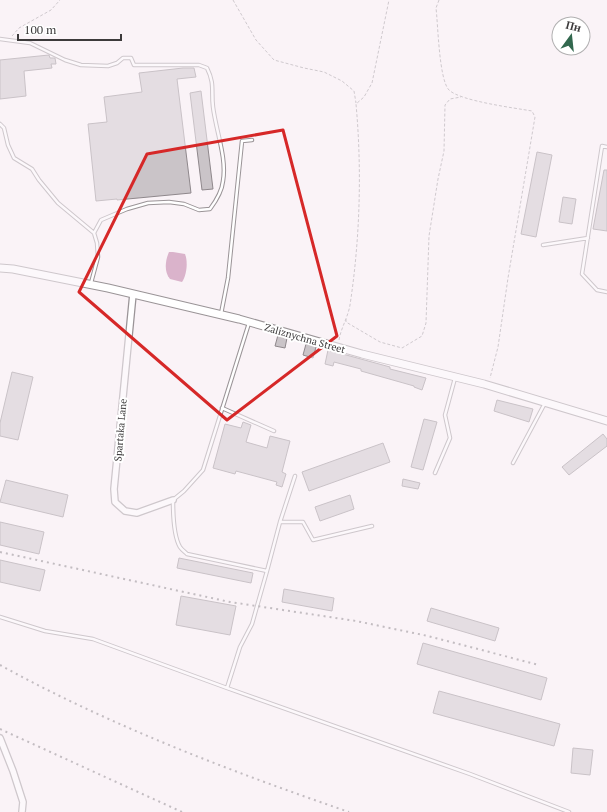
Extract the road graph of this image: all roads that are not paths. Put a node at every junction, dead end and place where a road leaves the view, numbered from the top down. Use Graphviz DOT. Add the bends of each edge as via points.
graph roads {
  1 [pos="0,38"];
  2 [pos="0,124"];
  3 [pos="252,140"];
  4 [pos="607,146"];
  5 [pos="94,233"];
  6 [pos="588,238"];
  7 [pos="543,245"];
  8 [pos="0,268"];
  9 [pos="91,285"];
  10 [pos="607,292"];
  11 [pos="133,294"];
  12 [pos="220,315"];
  13 [pos="250,322"];
  14 [pos="455,378"];
  15 [pos="545,402"];
  16 [pos="222,408"];
  17 [pos="607,421"];
  18 [pos="274,431"];
  19 [pos="513,463"];
  20 [pos="435,473"];
  21 [pos="295,476"];
  22 [pos="173,500"];
  23 [pos="280,522"];
  24 [pos="372,526"];
  25 [pos="267,571"];
  26 [pos="0,617"];
  27 [pos="227,688"];
  28 [pos="0,738"];
  29 [pos="22,812"];
  30 [pos="569,812"];
  1 -- 5 [label="lane" via="30,43 81,65 108,66 123,58 131,58 134,64 199,65 207,68 212,78 213,107 224,171 223,183 210,209 199,210 169,202 148,203 100,220"];
  2 -- 5 [label="lane" via="4,128 14,158 32,169 58,202"];
  3 -- 12 [label="lane" via="242,141 228,278"];
  4 -- 6 [label="lane" via="602,146"];
  5 -- 9 [label="lane" via="98,257"];
  6 -- 7 [label="lane"];
  6 -- 10 [label="lane" via="582,274 597,290"];
  8 -- 9 [label="street, Zaliznychna Street"];
  9 -- 11 [label="street, Zaliznychna Street"];
  11 -- 12 [label="street, Zaliznychna Street"];
  11 -- 22 [label="street, Spartaka Lane" via="114,489 115,502 125,511 137,513"];
  12 -- 13 [label="street, Zaliznychna Street"];
  13 -- 14 [label="street, Zaliznychna Street"];
  13 -- 16 [label="lane"];
  14 -- 15 [label="street, Zaliznychna Street"];
  14 -- 20 [label="lane" via="445,415 450,438"];
  15 -- 17 [label="street, Zaliznychna Street"];
  15 -- 19 [label="lane"];
  16 -- 18 [label="lane"];
  16 -- 22 [label="lane" via="203,470"];
  21 -- 23 [label="lane"];
  22 -- 25 [label="lane" via="177,536 180,547 187,554"];
  23 -- 24 [label="lane" via="304,522 313,540"];
  23 -- 25 [label="lane"];
  25 -- 27 [label="lane" via="252,624 240,648"];
  26 -- 27 [label="lane" via="44,631 93,639"];
  27 -- 30 [label="lane"];
  28 -- 29 [label="street" via="23,802"];
}
